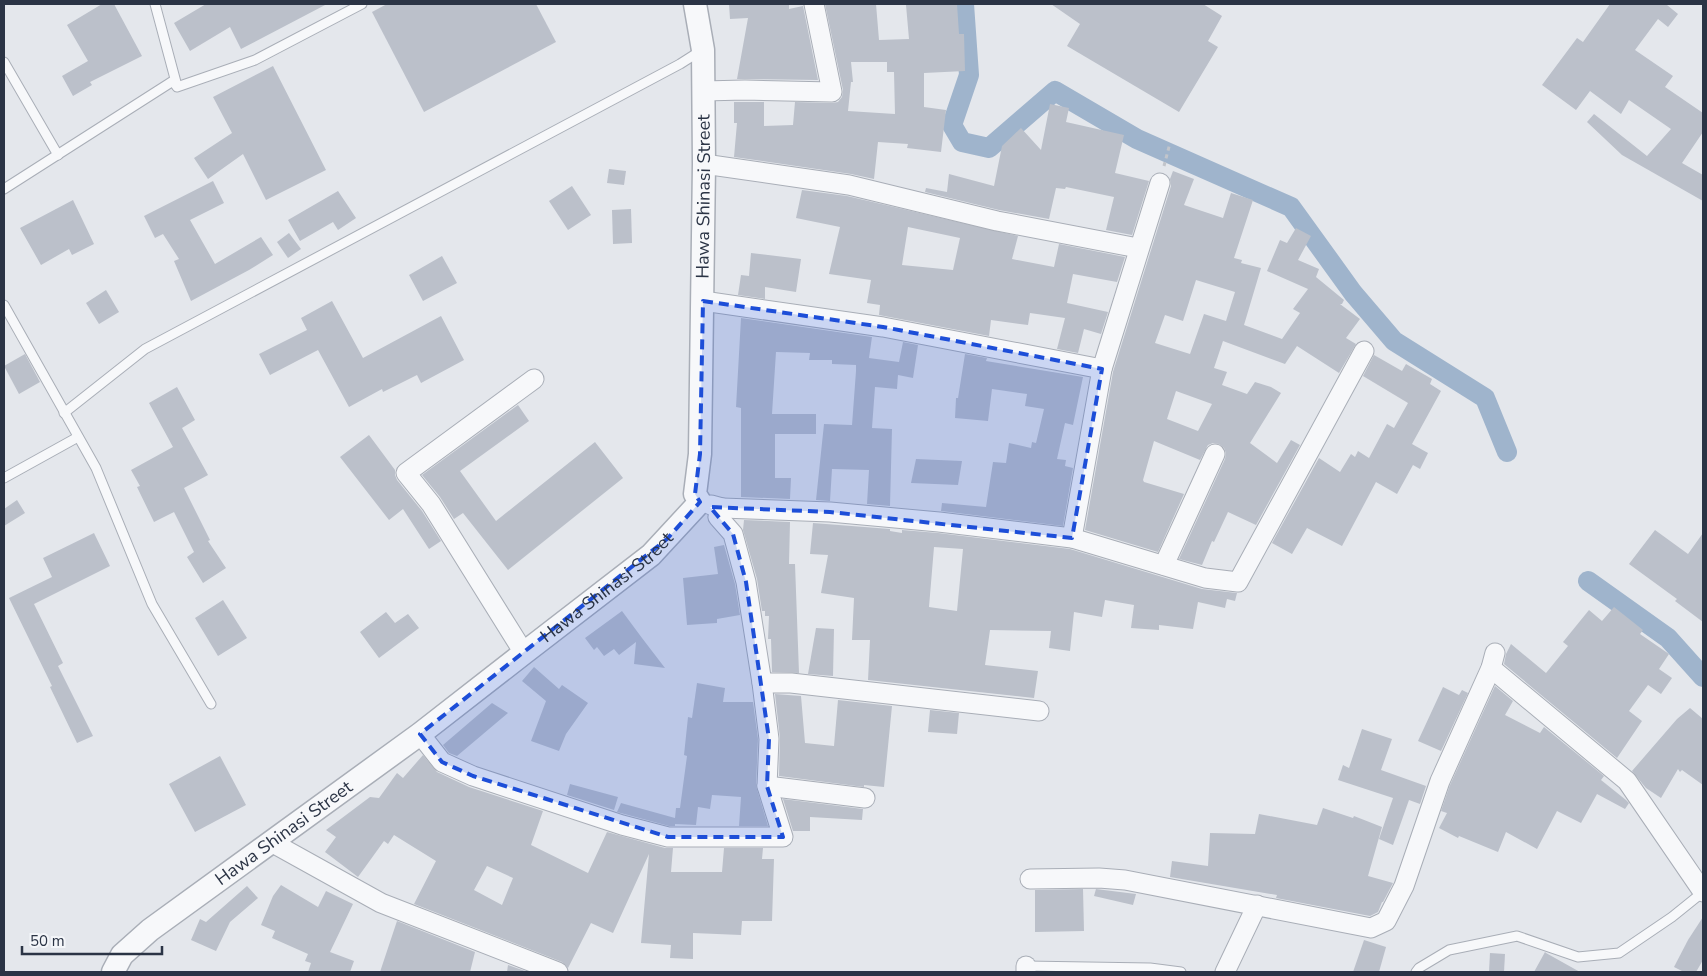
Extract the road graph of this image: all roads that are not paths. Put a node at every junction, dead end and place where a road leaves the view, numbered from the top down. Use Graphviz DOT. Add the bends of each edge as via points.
graph roads {
  1 [pos="155,4"];
  2 [pos="362,4"];
  3 [pos="695,4"];
  4 [pos="814,4"];
  5 [pos="703,50"];
  6 [pos="4,62"];
  7 [pos="177,87"];
  8 [pos="703,92"];
  9 [pos="58,154"];
  10 [pos="704,164"];
  11 [pos="1160,183"];
  12 [pos="4,189"];
  13 [pos="1138,248"];
  14 [pos="702,301"];
  15 [pos="4,305"];
  16 [pos="1364,351"];
  17 [pos="1102,369"];
  18 [pos="534,379"];
  19 [pos="64,412"];
  20 [pos="78,437"];
  21 [pos="1215,454"];
  22 [pos="4,478"];
  23 [pos="700,502"];
  24 [pos="722,508"];
  25 [pos="1072,538"];
  26 [pos="1164,565"];
  27 [pos="524,653"];
  28 [pos="762,683"];
  29 [pos="211,704"];
  30 [pos="1039,711"];
  31 [pos="420,734"];
  32 [pos="768,786"];
  33 [pos="865,798"];
  34 [pos="271,842"];
  35 [pos="1030,879"];
  36 [pos="1703,892"];
  37 [pos="1257,905"];
  38 [pos="1026,969"];
  39 [pos="113,972"];
  40 [pos="558,972"];
  41 [pos="1181,972"];
  42 [pos="1225,972"];
  43 [pos="1416,972"];
  1 -- 7 [label="lane"];
  2 -- 7 [label="lane" via="255,60"];
  3 -- 5 [label="street, Hawa Shinasi Street"];
  4 -- 8 [label="street" via="832,92"];
  5 -- 8 [label="street, Hawa Shinasi Street"];
  5 -- 19 [label="lane" via="145,349"];
  6 -- 9 [label="lane"];
  7 -- 9 [label="lane" via="173,81"];
  8 -- 10 [label="street, Hawa Shinasi Street"];
  9 -- 12 [label="lane"];
  10 -- 13 [label="street" via="849,185 997,221"];
  10 -- 14 [label="street, Hawa Shinasi Street"];
  11 -- 13 [label="street"];
  13 -- 17 [label="street"];
  14 -- 17 [label="street" via="883,327"];
  14 -- 23 [label="street, Hawa Shinasi Street" via="700,454 695,494"];
  15 -- 19 [label="lane"];
  16 -- 26 [label="street" via="1238,582 1206,578"];
  17 -- 25 [label="street"];
  18 -- 27 [label="street" via="406,472 431,504"];
  19 -- 20 [label="lane"];
  20 -- 22 [label="lane"];
  20 -- 29 [label="lane" via="96,468 152,604"];
  21 -- 26 [label="street"];
  23 -- 24 [label="street"];
  23 -- 27 [label="street, Hawa Shinasi Street" via="651,554"];
  24 -- 25 [label="street" via="830,512"];
  24 -- 28 [label="street" via="718,517 734,534 746,582"];
  25 -- 26 [label="street"];
  27 -- 31 [label="street, Hawa Shinasi Street"];
  28 -- 30 [label="street" via="791,683"];
  28 -- 32 [label="street" via="769,739"];
  31 -- 32 [label="street" via="442,762 473,776 668,837 783,837"];
  31 -- 34 [label="street, Hawa Shinasi Street"];
  32 -- 33 [label="street"];
  34 -- 39 [label="street, Hawa Shinasi Street" via="150,930 122,955"];
  34 -- 40 [label="street" via="381,902"];
  35 -- 37 [label="street" via="1124,880"];
  36 -- 37 [label="street" via="1626,781 1493,660 1440,781 1404,886 1386,921 1371,928"];
  36 -- 43 [label="lane" via="1619,953 1578,957 1517,936 1450,950"];
  37 -- 42 [label="street"];
  38 -- 41 [label="lane" via="1150,968"];
}
